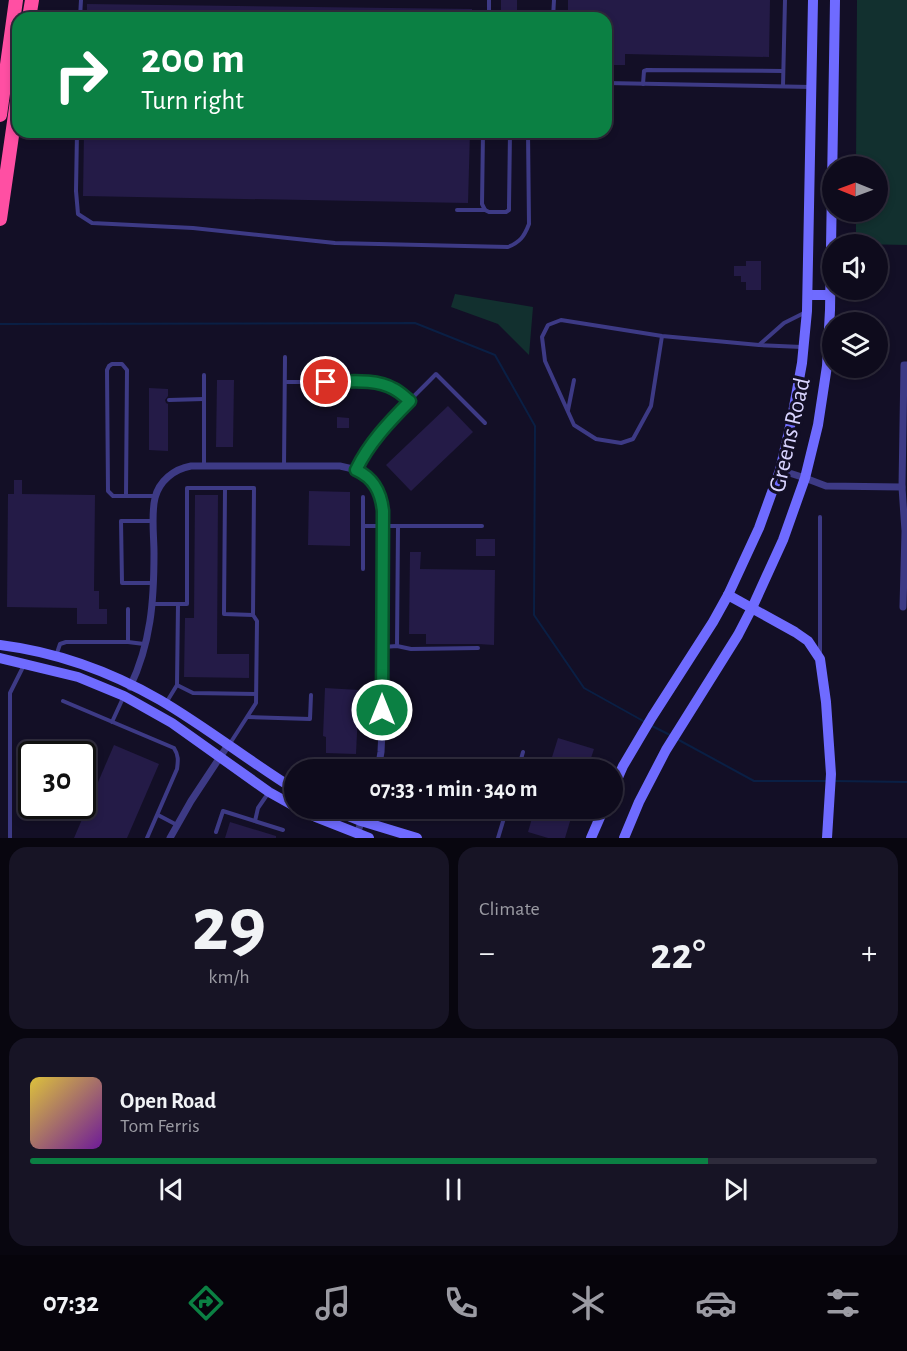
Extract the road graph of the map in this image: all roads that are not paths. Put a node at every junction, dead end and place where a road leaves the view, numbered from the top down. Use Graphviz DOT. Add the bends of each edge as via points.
graph roads {
  1 [pos="785,0"];
  2 [pos="813,0"];
  3 [pos="835,0"];
  4 [pos="12,29"];
  5 [pos="783,71"];
  6 [pos="612,83"];
  7 [pos="643,84"];
  8 [pos="783,86"];
  9 [pos="812,87"];
  10 [pos="834,88"];
  11 [pos="0,115"];
  12 [pos="12,136"];
  13 [pos="77,138"];
  14 [pos="483,138"];
  15 [pos="510,138"];
  16 [pos="528,138"];
  17 [pos="457,210"];
  18 [pos="485,210"];
  19 [pos="0,219"];
  20 [pos="831,234"];
  21 [pos="808,295"];
  22 [pos="822,295"];
  23 [pos="830,300"];
  24 [pos="807,311"];
  25 [pos="662,336"];
  26 [pos="759,345"];
  27 [pos="803,347"];
  28 [pos="285,357"];
  29 [pos="906,365"];
  30 [pos="204,375"];
  31 [pos="574,380"];
  32 [pos="285,382"];
  33 [pos="204,399"];
  34 [pos="169,400"];
  35 [pos="410,401"];
  36 [pos="568,411"];
  37 [pos="485,423"];
  38 [pos="905,445"];
  39 [pos="204,466"];
  40 [pos="284,467"];
  41 [pos="356,470"];
  42 [pos="780,470"];
  43 [pos="805,477"];
  44 [pos="902,487"];
  45 [pos="225,489"];
  46 [pos="126,495"];
  47 [pos="155,496"];
  48 [pos="363,497"];
  49 [pos="820,517"];
  50 [pos="154,521"];
  51 [pos="363,526"];
  52 [pos="384,526"];
  53 [pos="398,526"];
  54 [pos="482,526"];
  55 [pos="906,531"];
  56 [pos="363,569"];
  57 [pos="154,583"];
  58 [pos="728,595"];
  59 [pos="152,604"];
  60 [pos="178,604"];
  61 [pos="903,607"];
  62 [pos="752,608"];
  63 [pos="128,609"];
  64 [pos="253,615"];
  65 [pos="128,642"];
  66 [pos="145,644"];
  67 [pos="0,645"];
  68 [pos="397,646"];
  69 [pos="383,647"];
  70 [pos="478,648"];
  71 [pos="56,657"];
  72 [pos="0,658"];
  73 [pos="820,659"];
  74 [pos="25,663"];
  75 [pos="131,685"];
  76 [pos="177,685"];
  77 [pos="256,694"];
  78 [pos="311,695"];
  79 [pos="124,696"];
  80 [pos="63,701"];
  81 [pos="166,704"];
  82 [pos="247,717"];
  83 [pos="112,722"];
  84 [pos="228,745"];
  85 [pos="523,752"];
  86 [pos="219,757"];
  87 [pos="380,759"];
  88 [pos="521,759"];
  89 [pos="623,766"];
  90 [pos="284,782"];
  91 [pos="269,792"];
  92 [pos="284,800"];
  93 [pos="158,815"];
  94 [pos="320,819"];
  95 [pos="356,819"];
  96 [pos="504,819"];
  97 [pos="599,819"];
  98 [pos="255,821"];
  99 [pos="361,821"];
  100 [pos="177,825"];
  101 [pos="283,830"];
  102 [pos="216,832"];
  103 [pos="356,836"];
  104 [pos="10,838"];
  105 [pos="147,838"];
  106 [pos="170,838"];
  107 [pos="369,838"];
  108 [pos="417,838"];
  109 [pos="498,838"];
  110 [pos="591,838"];
  111 [pos="624,838"];
  112 [pos="827,838"];
  1 -- 5 [label="lane"];
  2 -- 9 [label="main road, Greens Road"];
  3 -- 10 [label="main road, Greens Road"];
  4 -- 11 [label="highway"];
  5 -- 7 [label="lane" via="647,69"];
  5 -- 8 [label="lane"];
  6 -- 7 [label="lane"];
  7 -- 8 [label="lane"];
  8 -- 9 [label="lane"];
  9 -- 10 [label="main road"];
  9 -- 21 [label="main road, Greens Road"];
  10 -- 20 [label="main road, Greens Road"];
  12 -- 19 [label="highway"];
  13 -- 16 [label="lane" via="78,214 92,223 193,228 335,243 508,248 525,236 529,224"];
  14 -- 18 [label="lane"];
  15 -- 18 [label="lane" via="509,210"];
  17 -- 18 [label="lane"];
  21 -- 22 [label="main road"];
  21 -- 24 [label="main road, Greens Road"];
  23 -- 43 [label="main road, Greens Road" via="827,366"];
  24 -- 26 [label="lane" via="784,323"];
  24 -- 27 [label="main road, Greens Road"];
  25 -- 26 [label="lane"];
  25 -- 36 [label="lane" via="651,406 633,439 621,443 596,439 574,425"];
  25 -- 36 [label="lane" via="561,320 549,325 542,337 545,361"];
  26 -- 27 [label="lane"];
  27 -- 42 [label="main road, Greens Road"];
  28 -- 32 [label="lane"];
  29 -- 38 [label="street"];
  30 -- 33 [label="lane"];
  31 -- 36 [label="lane"];
  32 -- 35 [label="lane" via="368,382 393,388"];
  32 -- 40 [label="lane"];
  33 -- 34 [label="lane"];
  33 -- 39 [label="lane"];
  35 -- 37 [label="lane" via="436,374"];
  35 -- 41 [label="lane" via="375,438"];
  38 -- 44 [label="street"];
  39 -- 40 [label="street"];
  39 -- 47 [label="street" via="175,471"];
  40 -- 41 [label="street" via="340,466"];
  41 -- 52 [label="street" via="366,475 378,490"];
  42 -- 43 [label="street"];
  42 -- 58 [label="main road, Greens Road"];
  43 -- 44 [label="street" via="826,486"];
  43 -- 62 [label="main road, Greens Road" via="783,540"];
  44 -- 55 [label="street"];
  45 -- 60 [label="lane" via="187,488 187,604"];
  45 -- 64 [label="lane" via="224,614"];
  45 -- 64 [label="lane" via="254,488"];
  46 -- 46 [label="lane" via="127,370 122,364 112,364 107,370 107,487 113,495"];
  46 -- 47 [label="lane"];
  47 -- 50 [label="street"];
  48 -- 51 [label="lane"];
  49 -- 73 [label="lane"];
  50 -- 57 [label="street"];
  50 -- 57 [label="lane" via="121,521 122,583"];
  51 -- 52 [label="lane"];
  51 -- 56 [label="lane"];
  52 -- 53 [label="lane"];
  52 -- 69 [label="street"];
  53 -- 54 [label="lane"];
  53 -- 68 [label="lane"];
  55 -- 61 [label="street"];
  57 -- 59 [label="street"];
  58 -- 62 [label="main road"];
  58 -- 89 [label="main road, Greens Road"];
  59 -- 60 [label="lane"];
  59 -- 66 [label="street"];
  60 -- 76 [label="lane"];
  62 -- 73 [label="main road" via="808,641"];
  62 -- 111 [label="main road, Greens Road" via="666,750"];
  63 -- 65 [label="lane"];
  64 -- 77 [label="lane" via="257,621"];
  65 -- 66 [label="lane"];
  65 -- 71 [label="lane" via="66,642 60,644"];
  66 -- 75 [label="street"];
  67 -- 71 [label="main road"];
  68 -- 69 [label="lane"];
  68 -- 70 [label="lane"];
  69 -- 87 [label="street"];
  71 -- 75 [label="main road"];
  72 -- 74 [label="main road"];
  73 -- 112 [label="main road" via="831,774"];
  74 -- 79 [label="main road" via="78,677"];
  74 -- 104 [label="lane" via="10,693"];
  75 -- 79 [label="street"];
  75 -- 81 [label="main road"];
  76 -- 77 [label="lane" via="192,693"];
  76 -- 81 [label="lane"];
  77 -- 82 [label="lane" via="256,703"];
  78 -- 82 [label="lane" via="310,719"];
  79 -- 83 [label="lane"];
  79 -- 86 [label="main road" via="172,723"];
  80 -- 83 [label="lane"];
  81 -- 84 [label="main road"];
  82 -- 84 [label="lane"];
  83 -- 93 [label="lane" via="174,748 177,753 177,769"];
  84 -- 86 [label="street"];
  84 -- 90 [label="main road"];
  85 -- 88 [label="lane"];
  86 -- 91 [label="main road"];
  86 -- 100 [label="street"];
  91 -- 92 [label="main road"];
  91 -- 98 [label="lane"];
  93 -- 100 [label="lane"];
  93 -- 105 [label="lane"];
  94 -- 103 [label="main road"];
  95 -- 99 [label="main road"];
  96 -- 109 [label="lane"];
  97 -- 110 [label="main road"];
  98 -- 101 [label="lane"];
  98 -- 102 [label="lane" via="223,811"];
  99 -- 103 [label="street"];
  99 -- 108 [label="main road"];
  100 -- 106 [label="street"];
  103 -- 107 [label="main road"];
}
